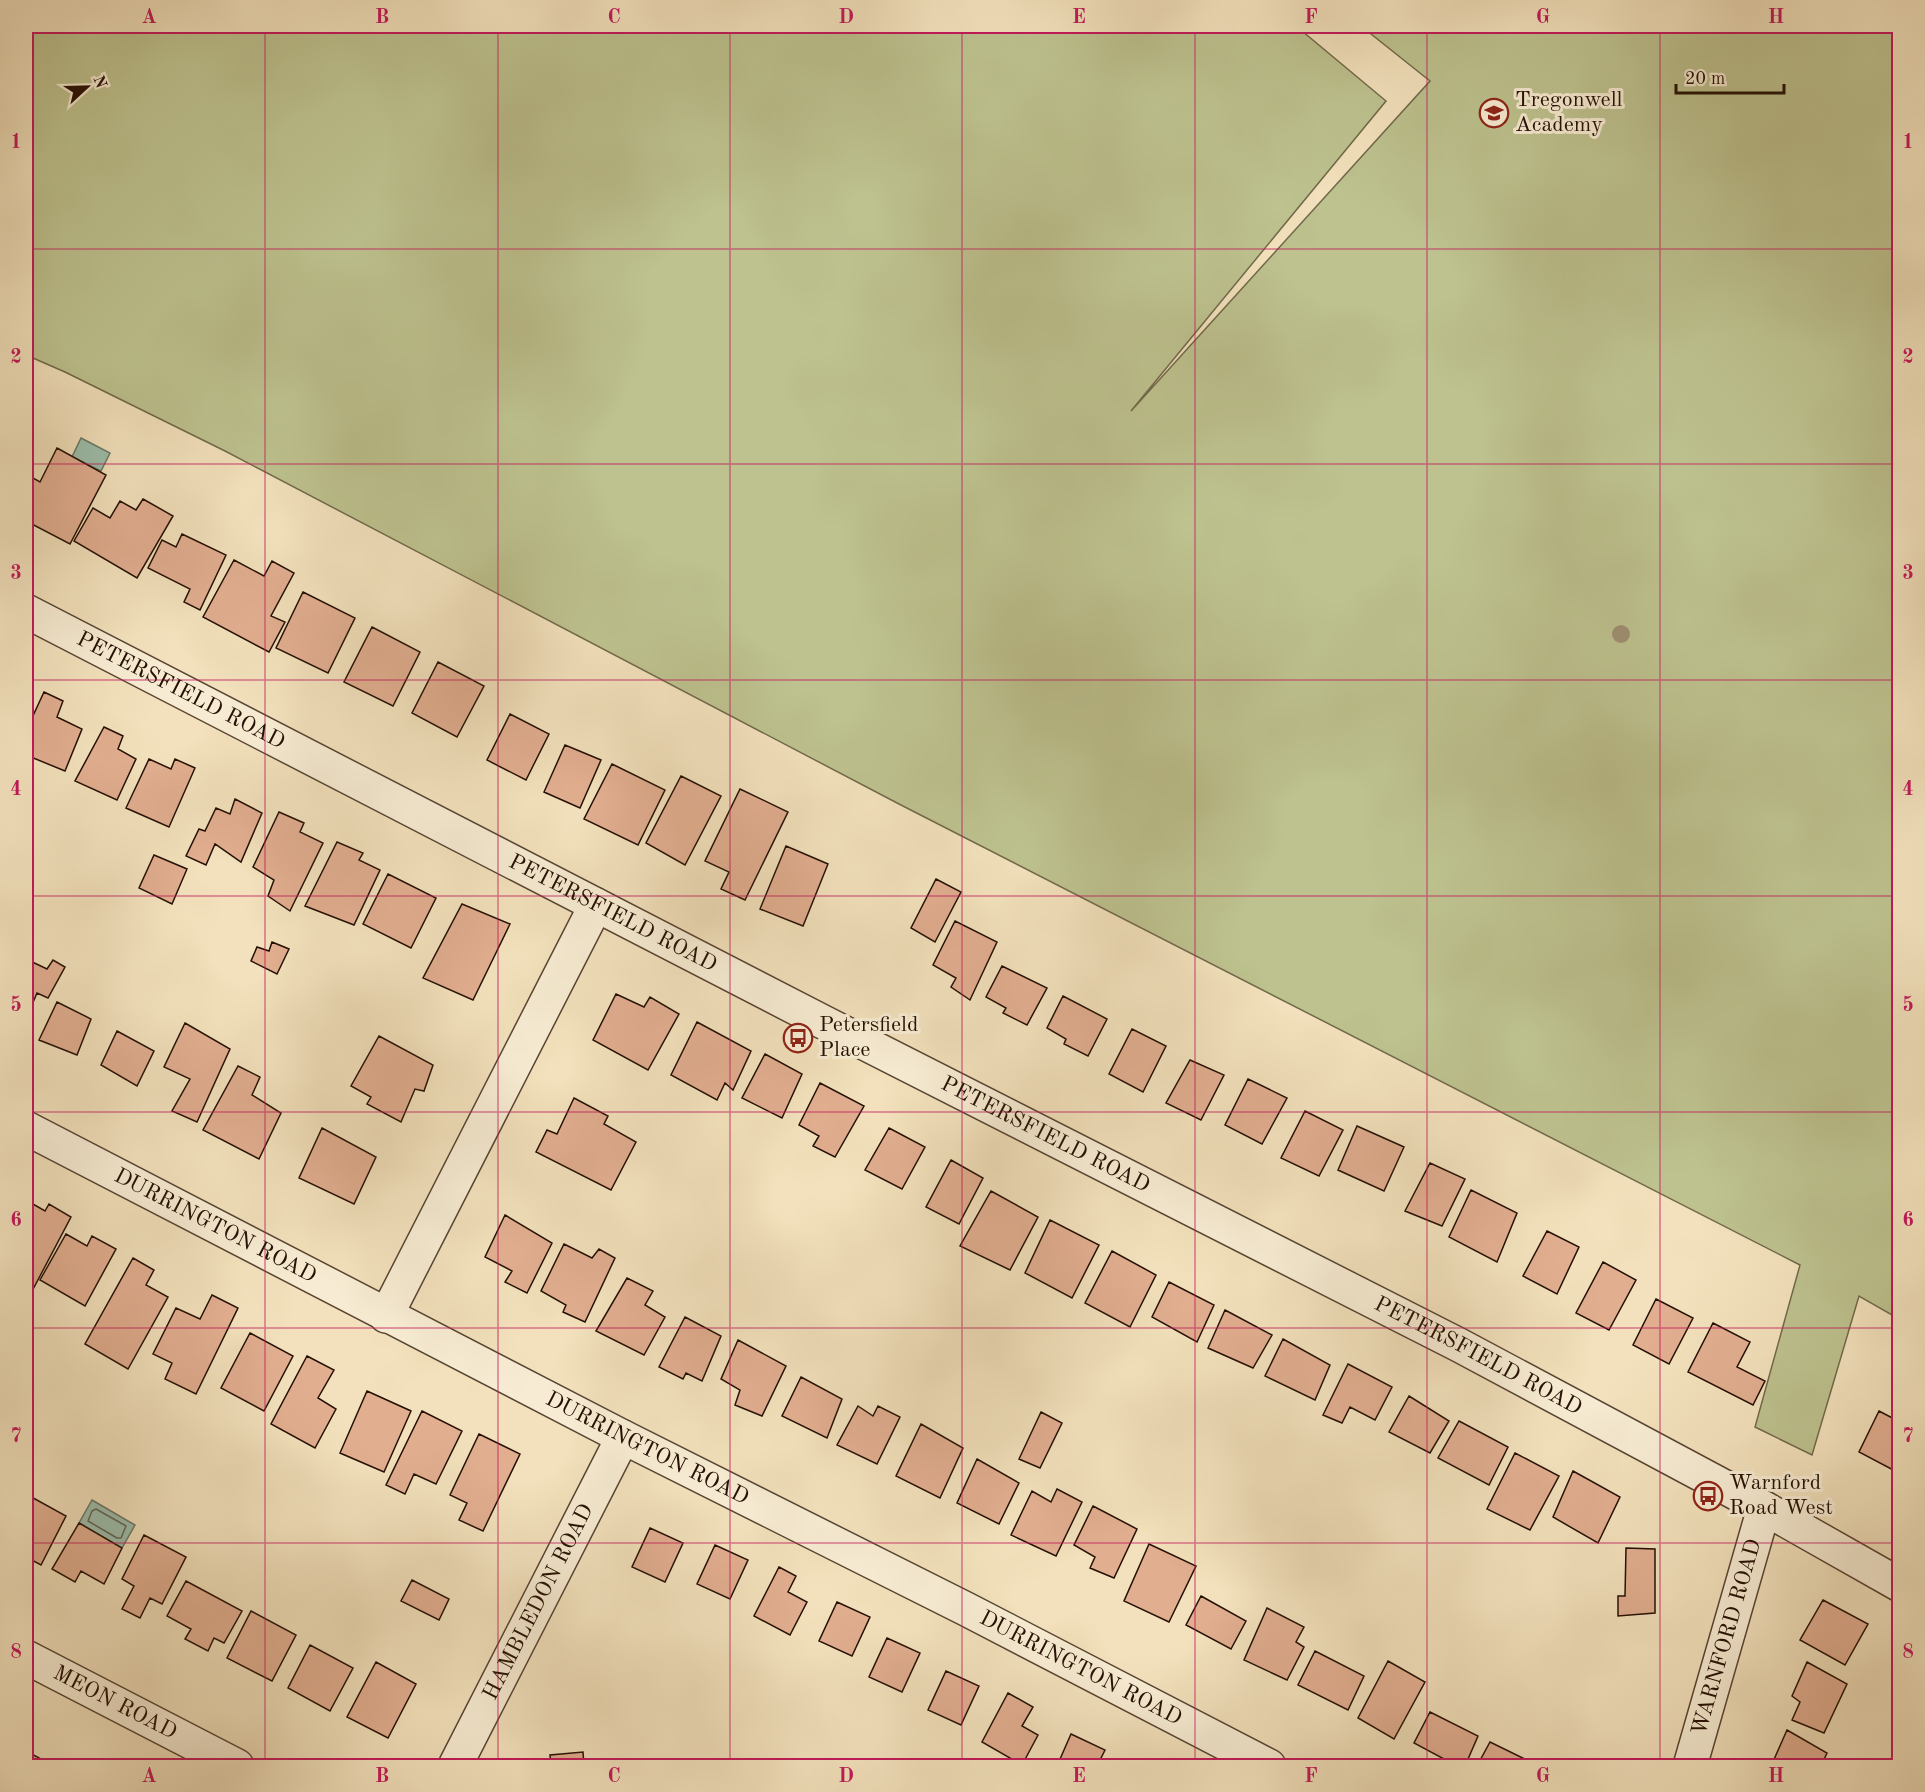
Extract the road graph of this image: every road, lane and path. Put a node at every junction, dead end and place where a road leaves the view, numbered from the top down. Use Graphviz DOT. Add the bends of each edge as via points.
graph roads {
  1 [pos="26,611"];
  2 [pos="596,905"];
  3 [pos="26,1128"];
  4 [pos="386,1316"];
  5 [pos="623,1437"];
  6 [pos="1764,1508"];
  7 [pos="1899,1585"];
  8 [pos="26,1657"];
  9 [pos="237,1767"];
  10 [pos="455,1767"];
  11 [pos="1269,1767"];
  12 [pos="1690,1767"];
  1 -- 2 [label="street, PETERSFIELD ROAD"];
  2 -- 4 [label="street"];
  2 -- 6 [label="street, PETERSFIELD ROAD" via="1459,1345"];
  3 -- 4 [label="street, DURRINGTON ROAD"];
  4 -- 5 [label="street, DURRINGTON ROAD"];
  5 -- 10 [label="street, HAMBLEDON ROAD"];
  5 -- 11 [label="street, DURRINGTON ROAD"];
  6 -- 7 [label="street, PETERSFIELD ROAD"];
  6 -- 12 [label="street, WARNFORD ROAD"];
  8 -- 9 [label="street, MEON ROAD"];
}
